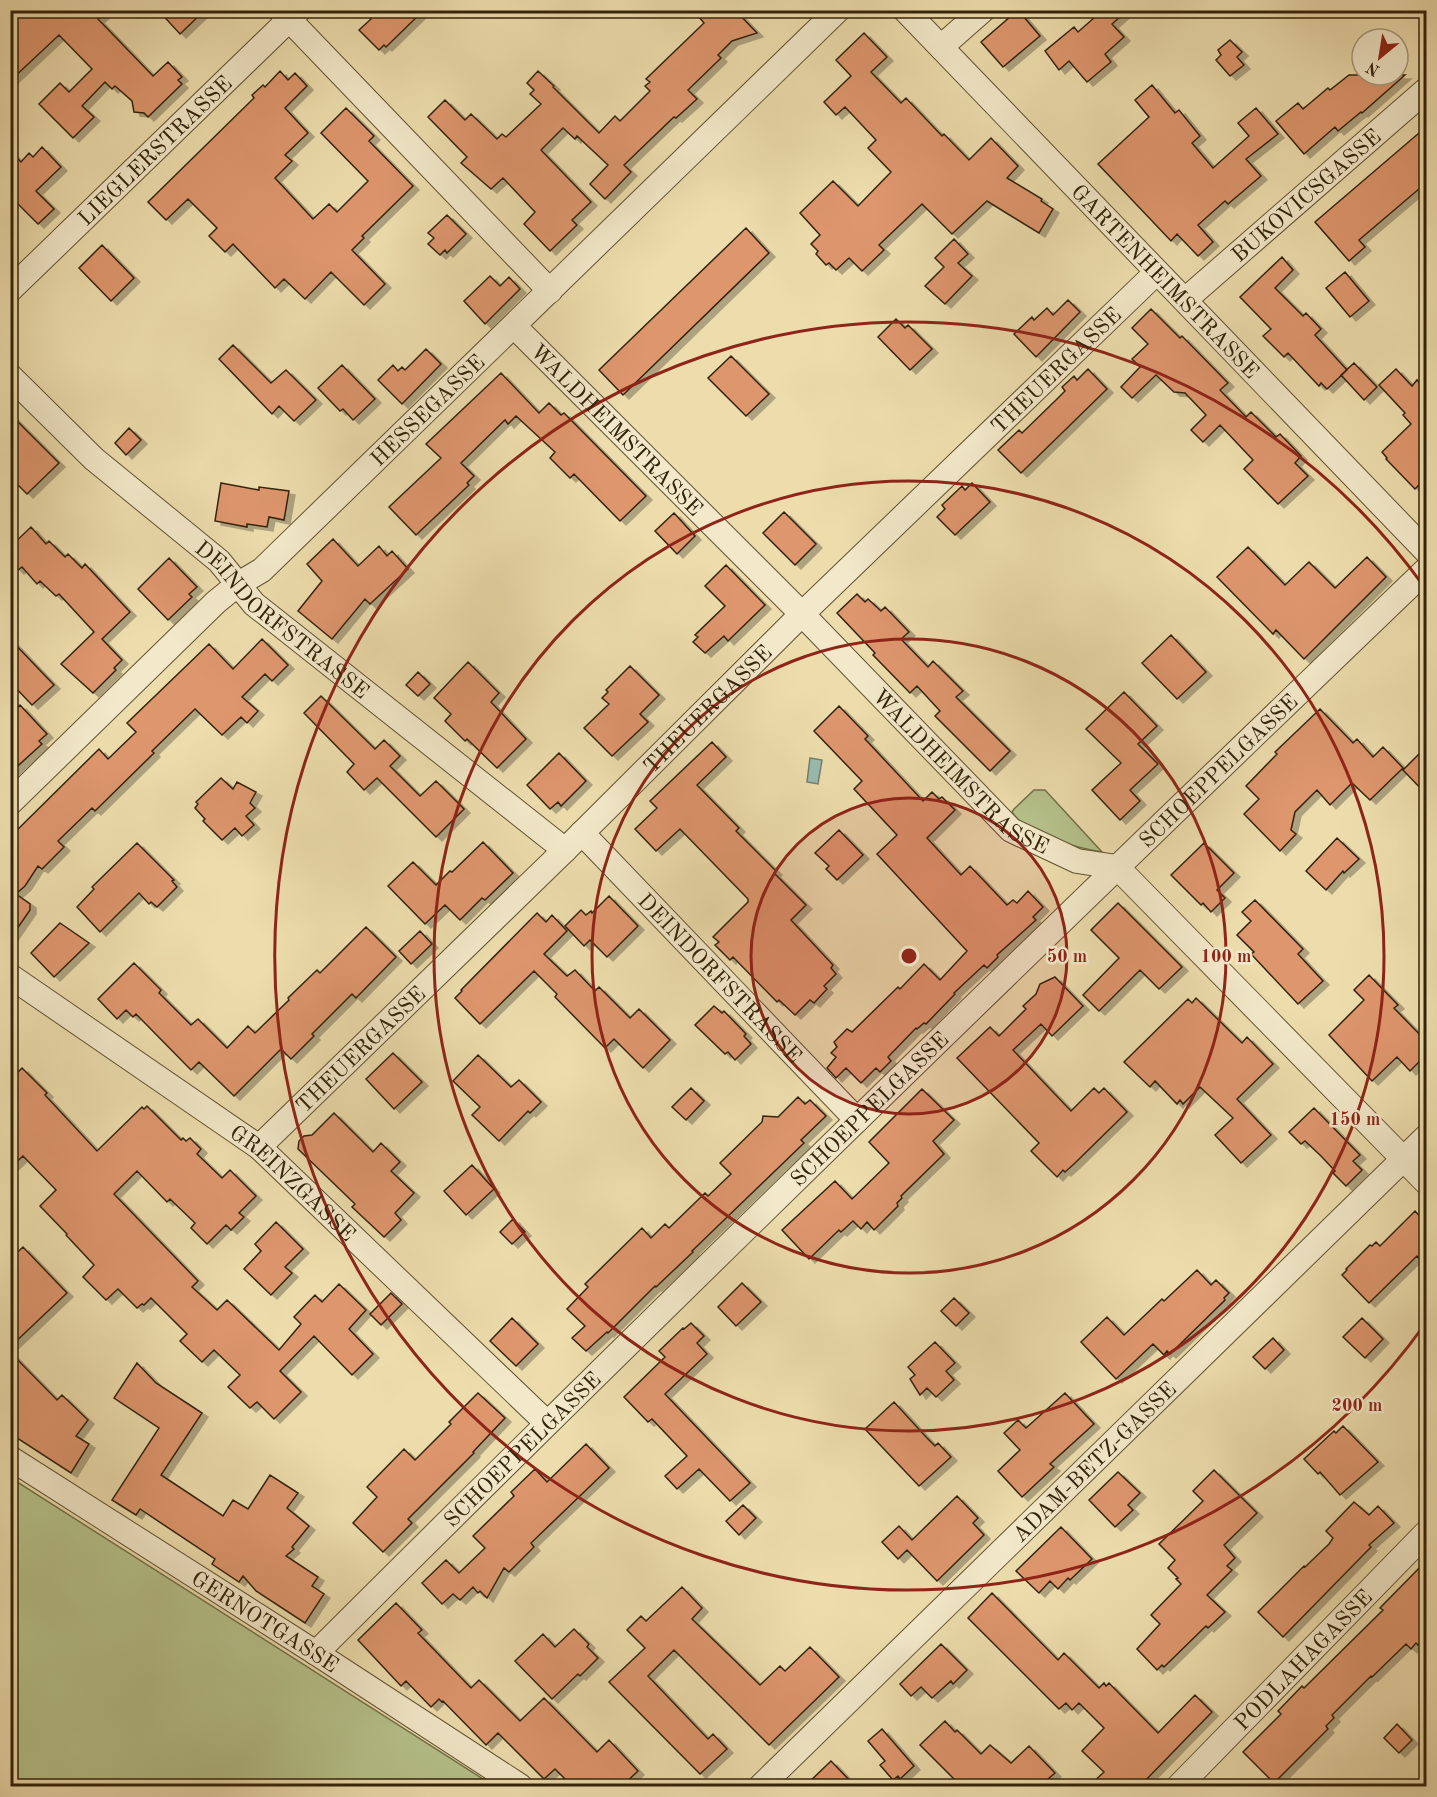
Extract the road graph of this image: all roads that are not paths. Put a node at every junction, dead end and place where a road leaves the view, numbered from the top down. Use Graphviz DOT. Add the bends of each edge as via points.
graph roads {
  1 [pos="838,10"];
  2 [pos="905,10"];
  3 [pos="983,10"];
  4 [pos="290,14"];
  5 [pos="941,47"];
  6 [pos="1426,90"];
  7 [pos="1157,272"];
  8 [pos="10,290"];
  9 [pos="550,291"];
  10 [pos="1185,300"];
  11 [pos="514,326"];
  12 [pos="10,376"];
  13 [pos="1426,551"];
  14 [pos="1426,570"];
  15 [pos="237,585"];
  16 [pos="802,614"];
  17 [pos="10,803"];
  18 [pos="582,833"];
  19 [pos="565,850"];
  20 [pos="1117,867"];
  21 [pos="10,976"];
  22 [pos="857,1120"];
  23 [pos="1426,1137"];
  24 [pos="259,1147"];
  25 [pos="1404,1160"];
  26 [pos="1426,1182"];
  27 [pos="547,1422"];
  28 [pos="10,1458"];
  29 [pos="1426,1533"];
  30 [pos="316,1653"];
  31 [pos="520,1786"];
  32 [pos="761,1786"];
  33 [pos="1179,1786"];
  1 -- 9 [label="street, HESSEGASSE"];
  2 -- 5 [label="street, GARTENHEIMSTRASSE"];
  3 -- 5 [label="street"];
  4 -- 8 [label="street, LIEGLERSTRASSE"];
  4 -- 9 [label="street"];
  5 -- 7 [label="street, GARTENHEIMSTRASSE"];
  6 -- 10 [label="street, BUKOVICSGASSE"];
  7 -- 10 [label="street, GARTENHEIMSTRASSE"];
  7 -- 16 [label="street, THEUERGASSE"];
  9 -- 11 [label="street, HESSEGASSE"];
  10 -- 13 [label="street, GARTENHEIMSTRASSE"];
  11 -- 15 [label="street, HESSEGASSE" via="262,570"];
  11 -- 16 [label="street, WALDHEIMSTRASSE"];
  12 -- 15 [label="street, DEINDORFSTRASSE" via="94,459 219,561"];
  14 -- 20 [label="street, SCHOEPPELGASSE"];
  15 -- 17 [label="street, HESSEGASSE"];
  15 -- 19 [label="street, DEINDORFSTRASSE" via="254,604"];
  16 -- 18 [label="street, THEUERGASSE"];
  16 -- 20 [label="street, WALDHEIMSTRASSE" via="1011,830 1077,861"];
  18 -- 19 [label="street, THEUERGASSE"];
  18 -- 22 [label="street, DEINDORFSTRASSE"];
  19 -- 24 [label="street, THEUERGASSE"];
  20 -- 22 [label="street, SCHOEPPELGASSE"];
  20 -- 25 [label="street"];
  21 -- 24 [label="street, GREINZGASSE"];
  22 -- 27 [label="street, SCHOEPPELGASSE"];
  23 -- 25 [label="street, ADAM-BETZ-GASSE"];
  24 -- 27 [label="street, GREINZGASSE"];
  25 -- 26 [label="street"];
  25 -- 32 [label="street, ADAM-BETZ-GASSE"];
  27 -- 30 [label="street, SCHOEPPELGASSE"];
  28 -- 30 [label="street, GERNOTGASSE"];
  29 -- 33 [label="street, PODLAHAGASSE"];
  30 -- 31 [label="street, GERNOTGASSE"];
}
